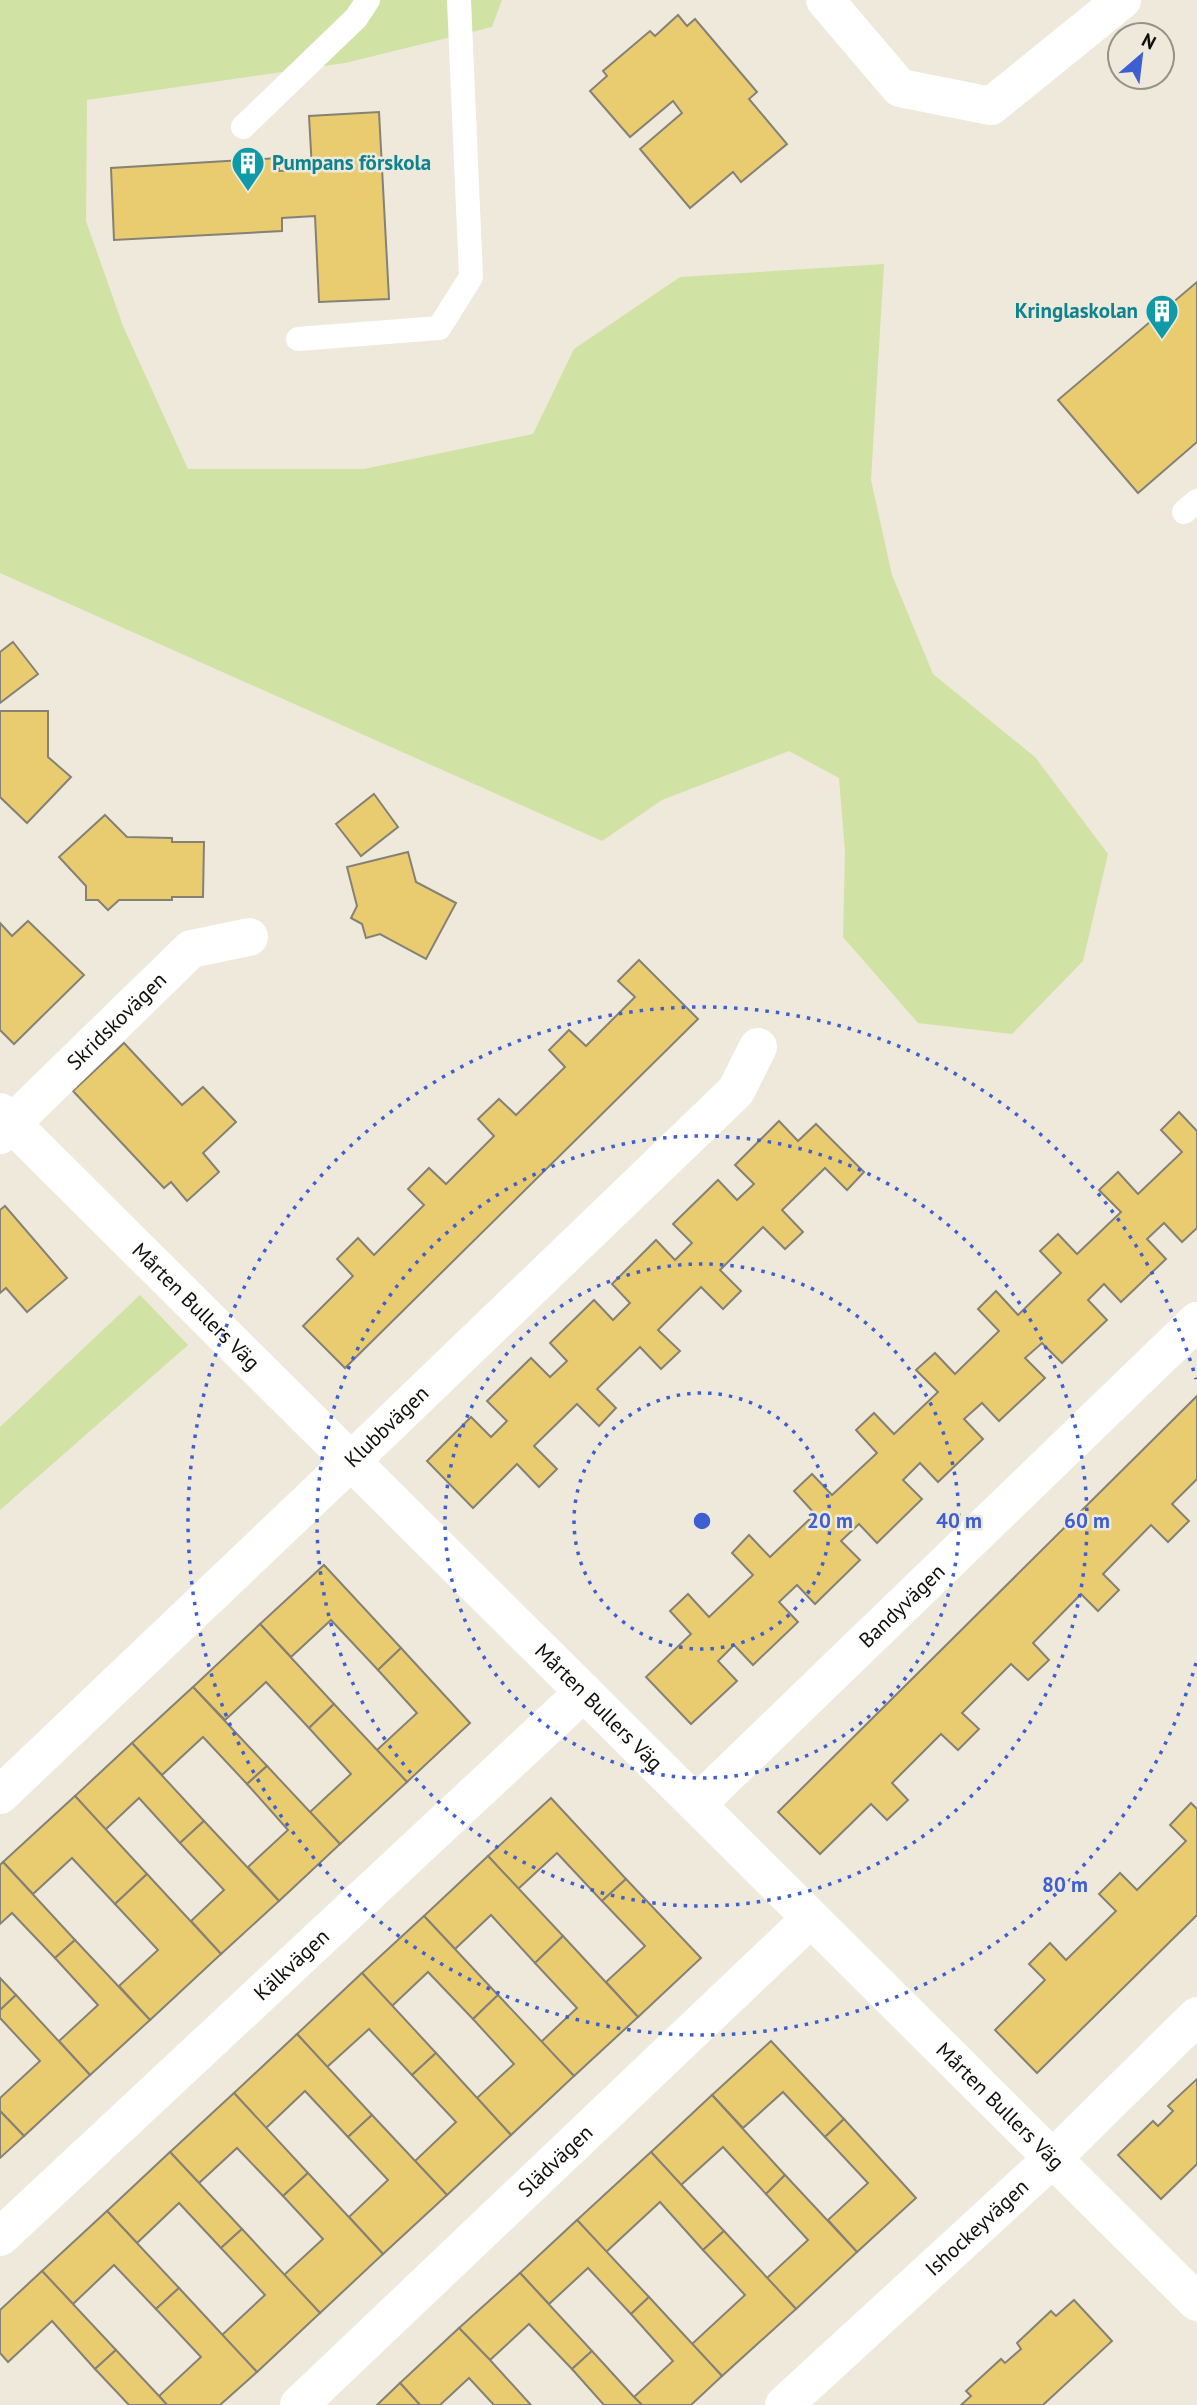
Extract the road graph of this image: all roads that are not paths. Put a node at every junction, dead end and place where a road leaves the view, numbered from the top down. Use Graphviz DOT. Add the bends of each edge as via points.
graph roads {
  1 [pos="368,0"];
  2 [pos="459,0"];
  3 [pos="825,0"];
  4 [pos="1122,0"];
  5 [pos="243,127"];
  6 [pos="298,339"];
  7 [pos="250,937"];
  8 [pos="758,1047"];
  9 [pos="4,1124"];
  10 [pos="1197,1321"];
  11 [pos="351,1461"];
  12 [pos="584,1692"];
  13 [pos="0,1795"];
  14 [pos="696,1804"];
  15 [pos="811,1918"];
  16 [pos="1197,2016"];
  17 [pos="1053,2158"];
  18 [pos="0,2237"];
  19 [pos="1197,2302"];
  20 [pos="299,2405"];
  21 [pos="784,2405"];
  1 -- 5 [label="lane" via="356,18"];
  2 -- 6 [label="lane" via="471,277 439,328"];
  3 -- 4 [label="street" via="900,88 991,106"];
  7 -- 9 [label="street, Skridskovägen" via="191,949"];
  8 -- 11 [label="street, Klubbvägen" via="736,1091"];
  9 -- 11 [label="street, Mårten Bullers Väg"];
  10 -- 14 [label="street, Bandyvägen"];
  11 -- 12 [label="street, Mårten Bullers Väg"];
  11 -- 13 [label="street, Klubbvägen"];
  12 -- 14 [label="street, Mårten Bullers Väg"];
  12 -- 18 [label="street, Kälkvägen"];
  14 -- 15 [label="street, Mårten Bullers Väg"];
  15 -- 17 [label="street, Mårten Bullers Väg"];
  15 -- 20 [label="street, Slädvägen"];
  16 -- 17 [label="street, Ishockeyvägen"];
  17 -- 19 [label="street, Mårten Bullers Väg"];
  17 -- 21 [label="street, Ishockeyvägen"];
}
